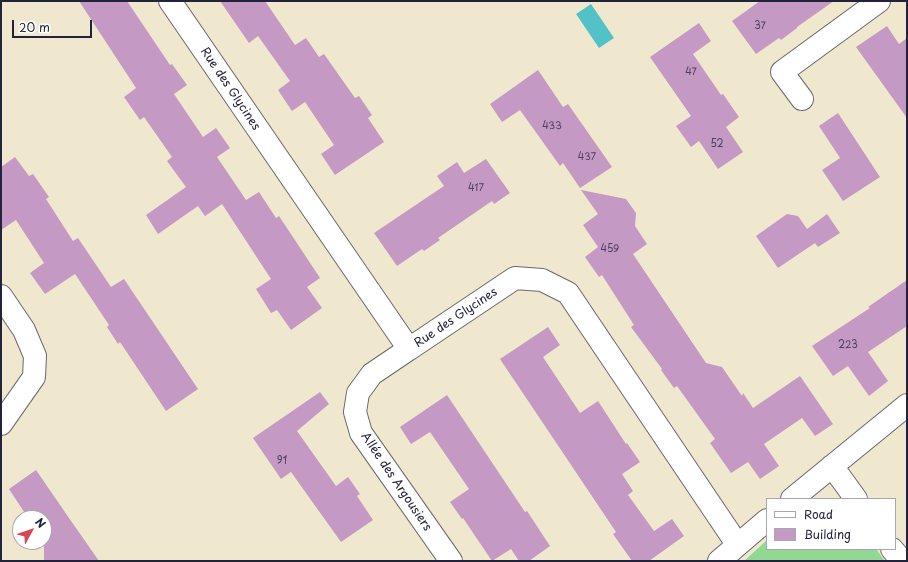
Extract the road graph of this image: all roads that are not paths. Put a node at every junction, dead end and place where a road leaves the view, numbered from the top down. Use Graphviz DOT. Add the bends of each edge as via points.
graph roads {
  1 [pos="170,1"];
  2 [pos="880,1"];
  3 [pos="802,99"];
  4 [pos="1,296"];
  5 [pos="408,349"];
  6 [pos="907,405"];
  7 [pos="1,424"];
  8 [pos="832,466"];
  9 [pos="793,498"];
  10 [pos="855,498"];
  11 [pos="766,521"];
  12 [pos="737,544"];
  13 [pos="893,550"];
  14 [pos="451,561"];
  15 [pos="719,561"];
  16 [pos="904,561"];
  1 -- 5 [label="street, Rue des Glycines"];
  2 -- 3 [label="street" via="782,72"];
  4 -- 7 [label="street" via="24,330 35,356 34,377"];
  5 -- 12 [label="street, Rue des Glycines" via="515,278 542,280 568,293"];
  5 -- 14 [label="street, Allée des Argousiers" via="372,374 358,393 356,412 361,433"];
  6 -- 8 [label="street"];
  8 -- 9 [label="street"];
  8 -- 10 [label="street"];
  11 -- 12 [label="street"];
  12 -- 15 [label="street"];
  13 -- 16 [label="street"];
}
